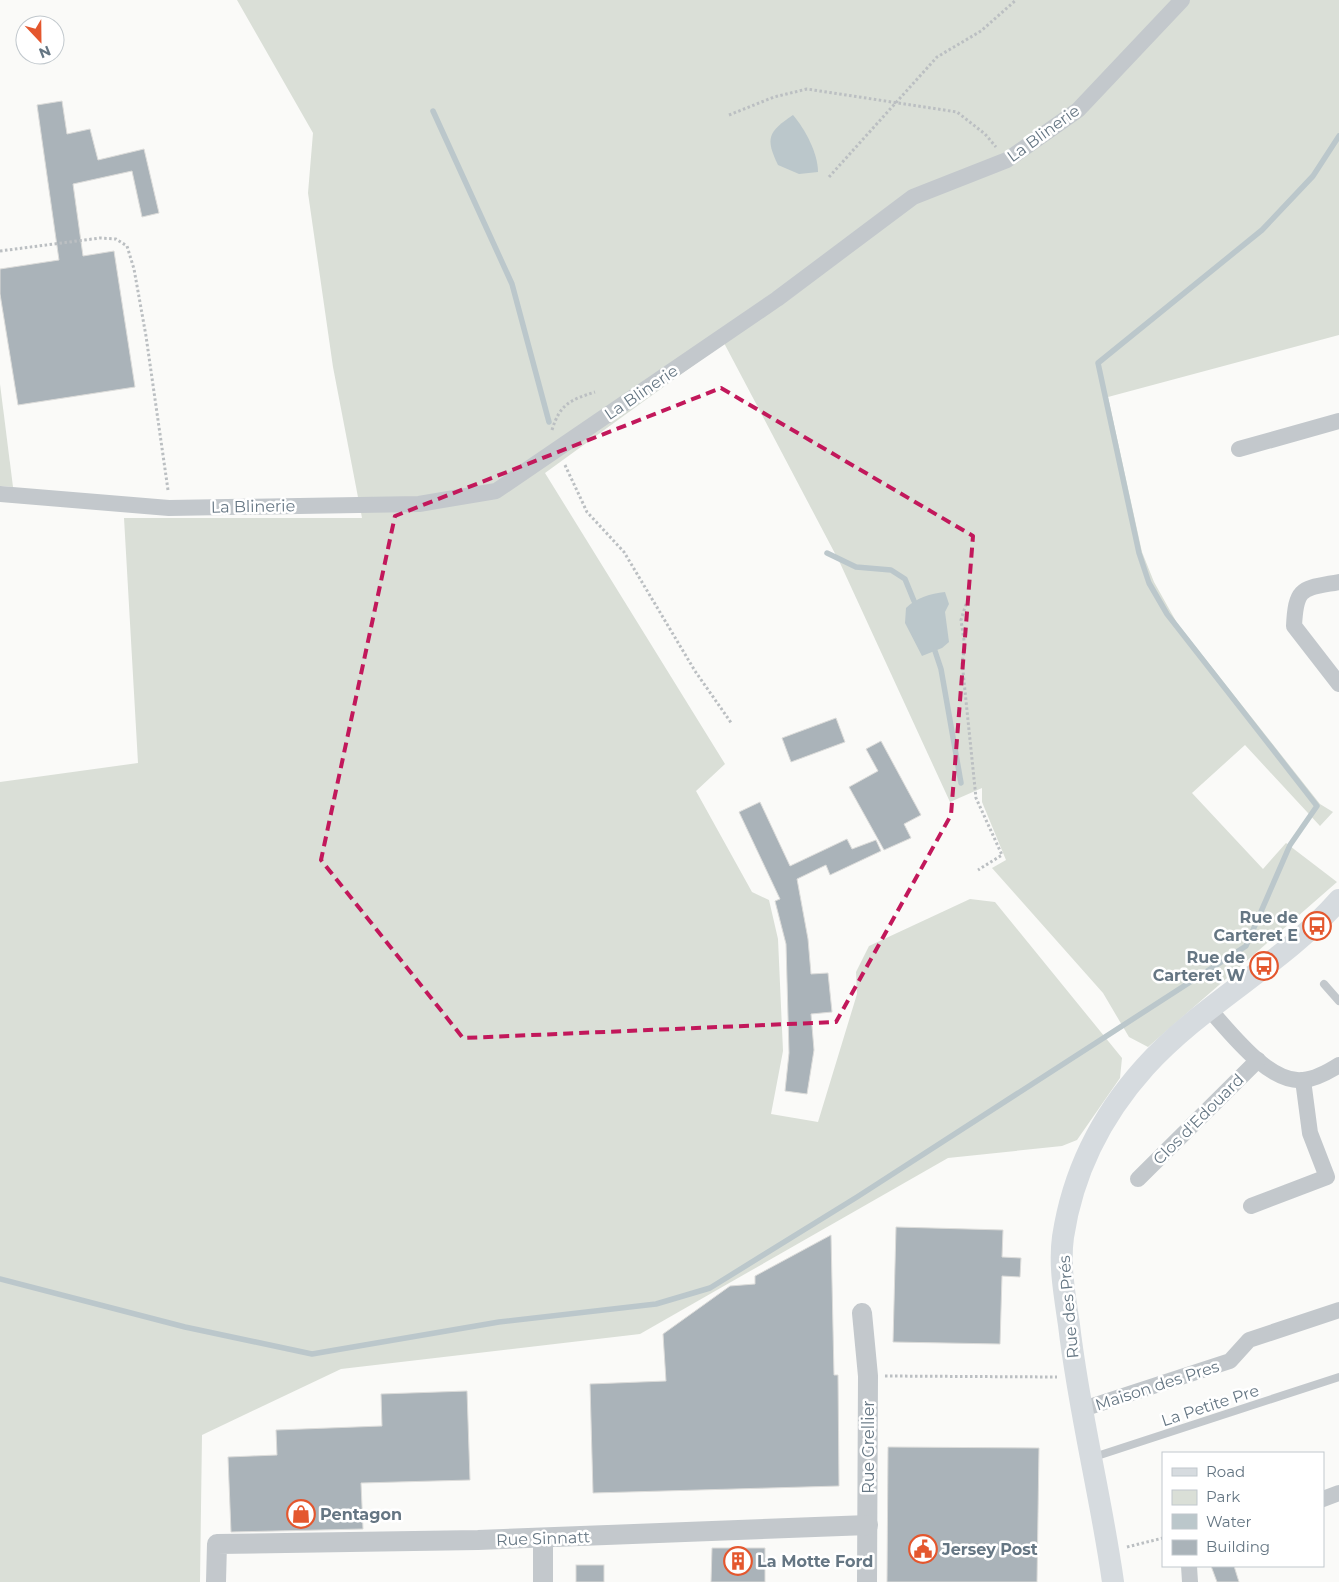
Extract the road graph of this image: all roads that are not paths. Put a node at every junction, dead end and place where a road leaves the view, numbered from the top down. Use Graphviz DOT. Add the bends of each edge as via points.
graph roads {
  1 [pos="1182,0"];
  2 [pos="1339,421"];
  3 [pos="1239,449"];
  4 [pos="0,494"];
  5 [pos="1339,582"];
  6 [pos="1339,684"];
  7 [pos="1339,900"];
  8 [pos="1324,984"];
  9 [pos="1339,1001"];
  10 [pos="1209,1009"];
  11 [pos="1258,1060"];
  12 [pos="1339,1065"];
  13 [pos="1303,1080"];
  14 [pos="1138,1179"];
  15 [pos="1251,1206"];
  16 [pos="1339,1310"];
  17 [pos="862,1312"];
  18 [pos="1339,1377"];
  19 [pos="1080,1410"];
  20 [pos="1090,1458"];
  21 [pos="1339,1493"];
  22 [pos="1324,1499"];
  23 [pos="868,1525"];
  24 [pos="543,1538"];
  25 [pos="1188,1567"];
  26 [pos="216,1582"];
  27 [pos="543,1582"];
  28 [pos="867,1582"];
  29 [pos="1112,1582"];
  30 [pos="1190,1582"];
  1 -- 4 [label="street, La Blinerie" via="1078,110 1007,160 913,197 776,299 496,491 419,504 170,508"];
  2 -- 3 [label="street"];
  5 -- 6 [label="street" via="1306,588 1295,602 1294,626"];
  7 -- 10 [label="main road, Rue des Prés" via="1316,926"];
  8 -- 9 [label="lane"];
  10 -- 11 [label="street"];
  10 -- 19 [label="main road, Rue des Prés" via="1146,1066 1106,1115 1080,1169 1063,1239 1063,1268"];
  11 -- 13 [label="street" via="1274,1073 1291,1080"];
  11 -- 14 [label="street, Clos d'Edouard"];
  12 -- 13 [label="street" via="1321,1076"];
  13 -- 15 [label="street" via="1310,1133 1327,1177"];
  16 -- 19 [label="street, Maison des Pres" via="1249,1340 1230,1362"];
  17 -- 23 [label="street, Rue Grellier" via="868,1376"];
  18 -- 20 [label="lane, La Petite Pre"];
  19 -- 20 [label="main road, Rue des Prés"];
  20 -- 29 [label="main road, Rue des Prés"];
  21 -- 22 [label="street"];
  23 -- 24 [label="street, Rue Sinnatt"];
  23 -- 28 [label="street, Rue Grellier"];
  24 -- 26 [label="street, Rue Sinnatt" via="217,1544"];
  24 -- 27 [label="street"];
  25 -- 30 [label="street"];
}
